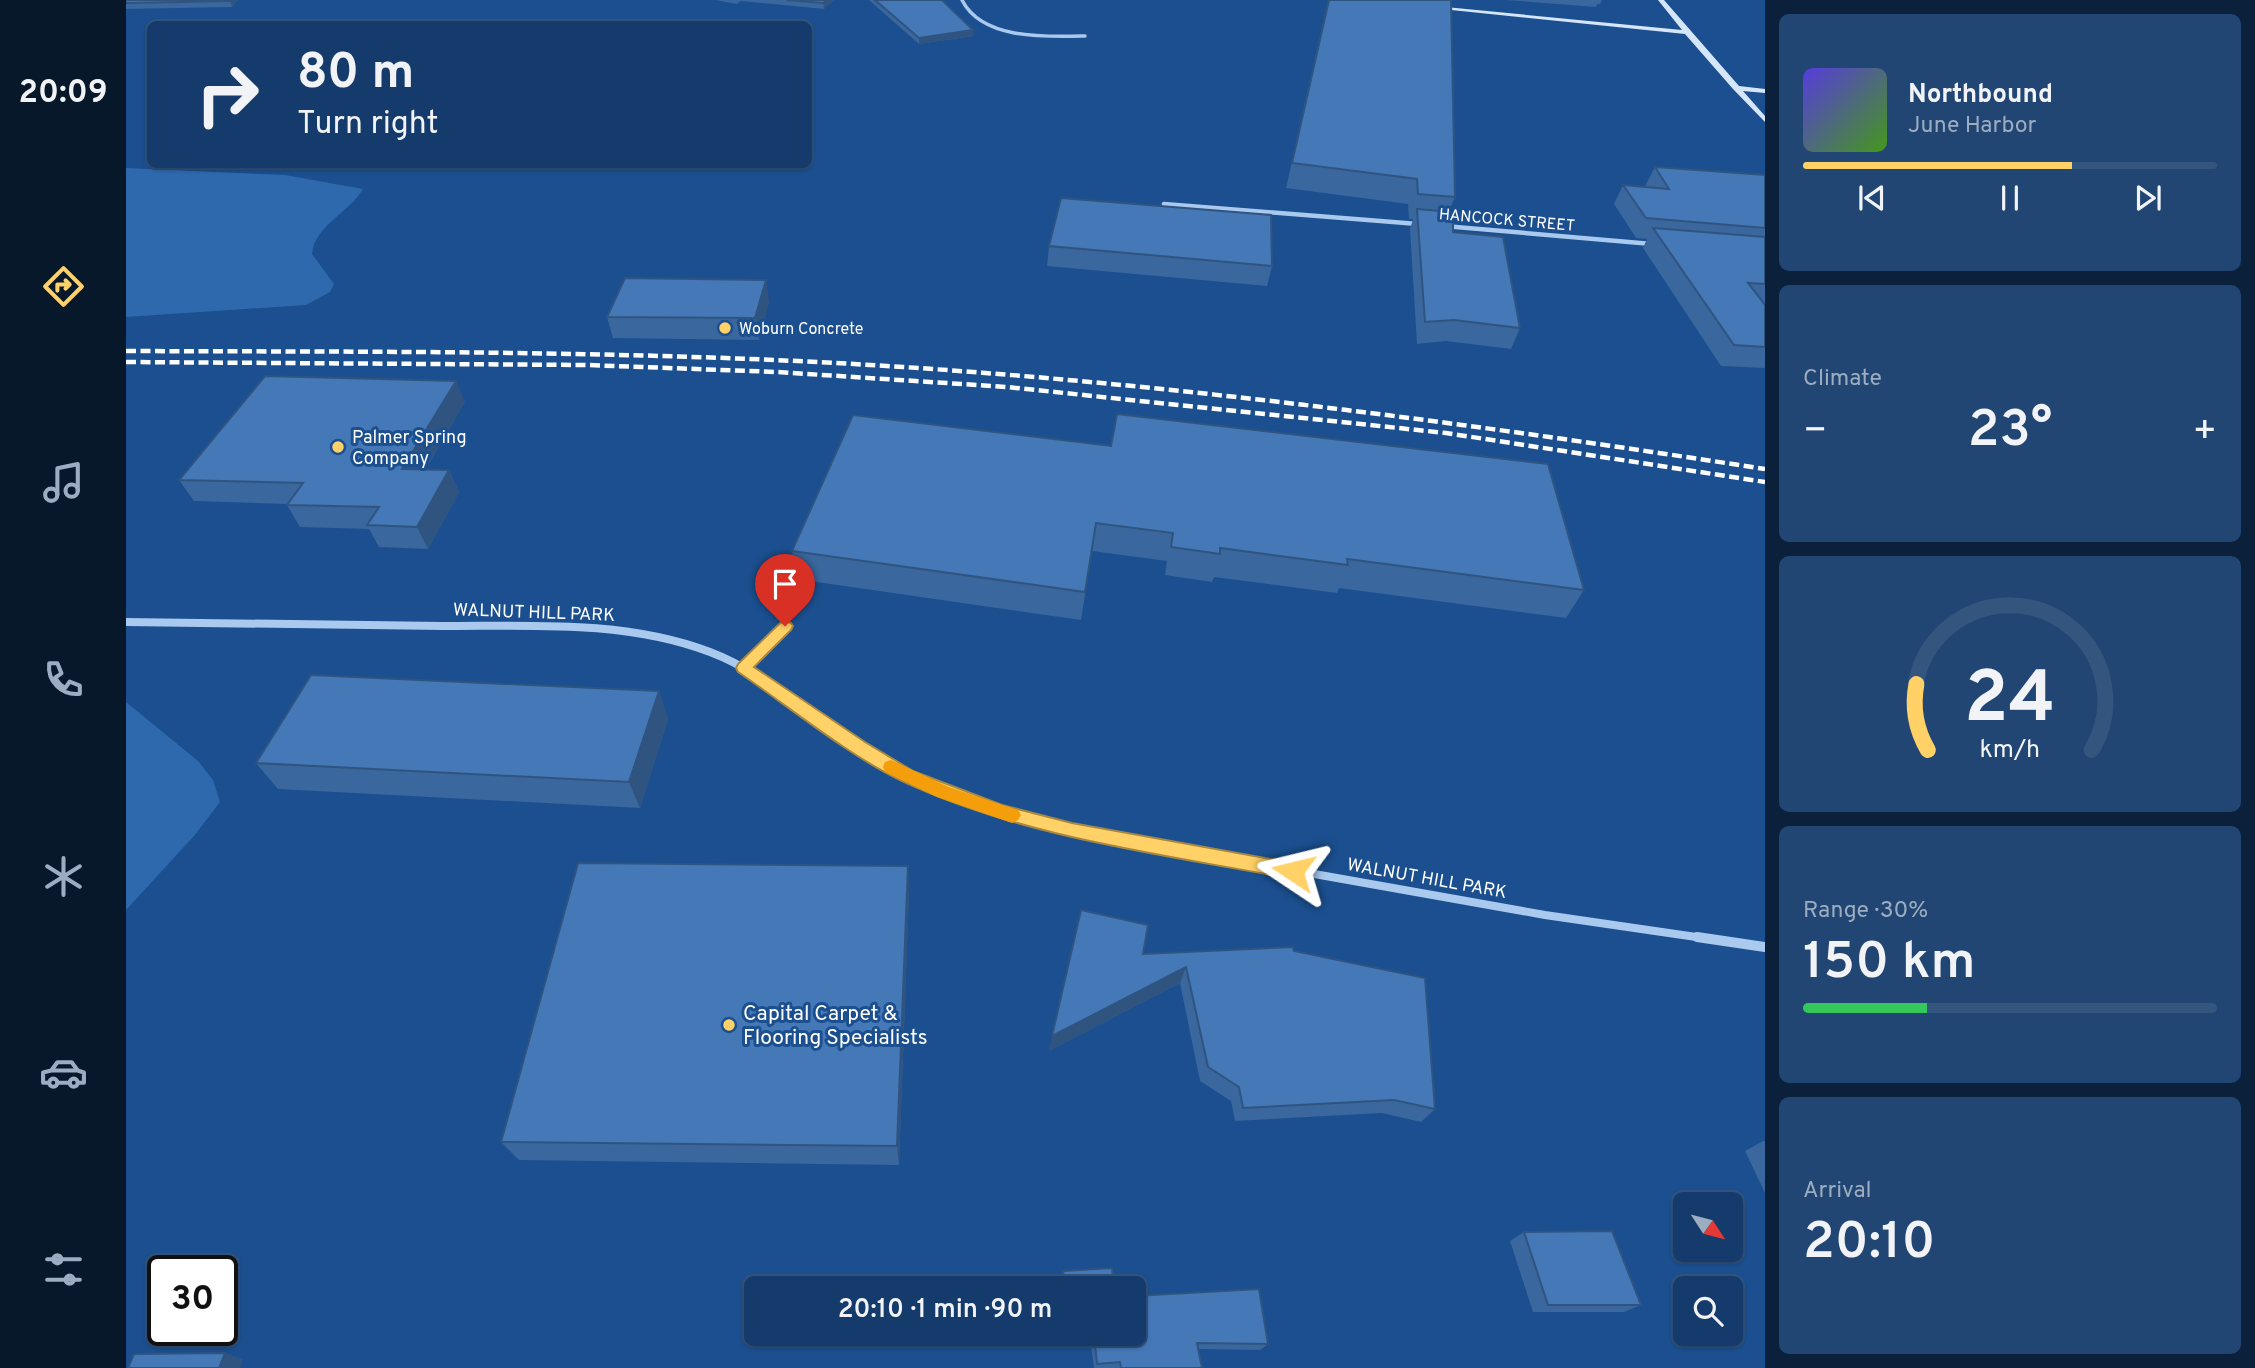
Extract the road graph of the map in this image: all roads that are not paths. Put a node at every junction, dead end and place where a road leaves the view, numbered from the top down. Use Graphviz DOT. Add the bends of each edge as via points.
graph roads {
  1 [pos="962,0"];
  2 [pos="1661,0"];
  3 [pos="1426,7"];
  4 [pos="1686,32"];
  5 [pos="1085,36"];
  6 [pos="1735,88"];
  7 [pos="1765,90"];
  8 [pos="1765,120"];
  9 [pos="1164,204"];
  10 [pos="1429,225"];
  11 [pos="1442,226"];
  12 [pos="1656,244"];
  13 [pos="126,622"];
  14 [pos="785,626"];
  15 [pos="744,668"];
  16 [pos="1765,947"];
  1 -- 5 [label="street" via="977,19 1002,29 1049,37"];
  2 -- 4 [label="street"];
  3 -- 4 [label="street"];
  4 -- 6 [label="street"];
  6 -- 7 [label="street"];
  6 -- 8 [label="street"];
  9 -- 10 [label="street, HANCOCK STREET"];
  11 -- 12 [label="street, HANCOCK STREET"];
  13 -- 15 [label="street, WALNUT HILL PARK" via="603,628 681,641"];
  14 -- 15 [label="lane"];
  15 -- 16 [label="street, WALNUT HILL PARK" via="906,775 1000,812 1072,831 1320,876"];
}
